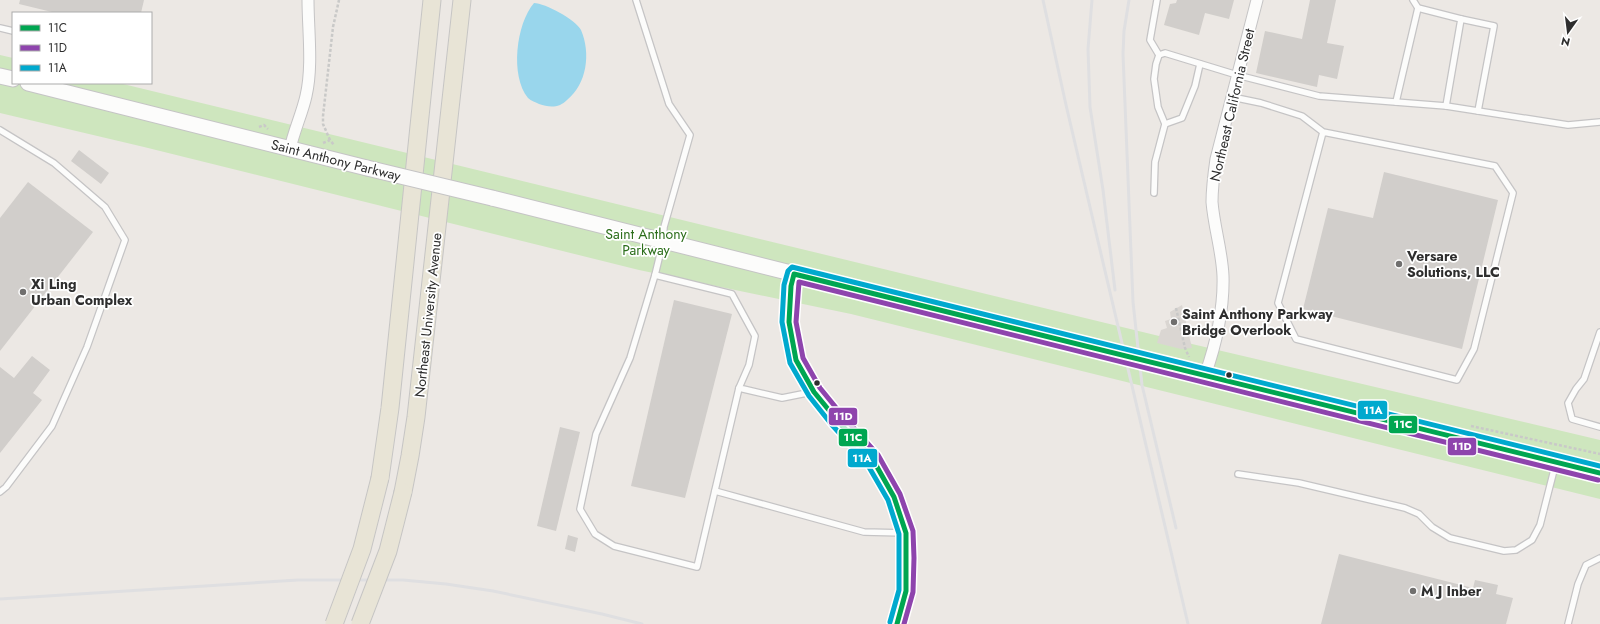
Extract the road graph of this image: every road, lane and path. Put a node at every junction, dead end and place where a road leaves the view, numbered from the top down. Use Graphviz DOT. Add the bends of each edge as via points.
graph roads {
  1 [pos="308,0"];
  2 [pos="339,0"];
  3 [pos="432,0"];
  4 [pos="462,0"];
  5 [pos="636,0"];
  6 [pos="1157,0"];
  7 [pos="1257,0"];
  8 [pos="1413,0"];
  9 [pos="1418,8"];
  10 [pos="1460,19"];
  11 [pos="0,28"];
  12 [pos="12,31"];
  13 [pos="1160,55"];
  14 [pos="1200,64"];
  15 [pos="1237,75"];
  16 [pos="0,76"];
  17 [pos="12,79"];
  18 [pos="32,84"];
  19 [pos="1232,97"];
  20 [pos="1396,102"];
  21 [pos="1446,106"];
  22 [pos="1478,111"];
  23 [pos="1600,122"];
  24 [pos="1165,124"];
  25 [pos="1,131"];
  26 [pos="1323,132"];
  27 [pos="330,140"];
  28 [pos="290,149"];
  29 [pos="1154,193"];
  30 [pos="663,242"];
  31 [pos="794,274"];
  32 [pos="655,275"];
  33 [pos="1176,308"];
  34 [pos="1600,332"];
  35 [pos="1189,356"];
  36 [pos="1205,375"];
  37 [pos="739,388"];
  38 [pos="814,392"];
  39 [pos="1600,427"];
  40 [pos="1544,441"];
  41 [pos="1600,454"];
  42 [pos="1556,462"];
  43 [pos="1600,473"];
  44 [pos="1238,474"];
  45 [pos="715,491"];
  46 [pos="0,492"];
  47 [pos="906,533"];
  48 [pos="1600,558"];
  49 [pos="334,624"];
  50 [pos="360,624"];
  51 [pos="897,624"];
  52 [pos="1568,624"];
  1 -- 28 [label="street" via="309,74 306,95"];
  2 -- 27 [label="path" via="333,27 323,116"];
  3 -- 49 [label="main road, Northeast University Avenue, bridge" via="389,423 380,478 362,549"];
  4 -- 50 [label="main road, Northeast University Avenue, bridge" via="420,388 410,456 388,551"];
  5 -- 30 [label="lane" via="669,104 690,135 664,227"];
  6 -- 13 [label="lane" via="1150,40"];
  7 -- 15 [label="street, Northeast California Street"];
  8 -- 9 [label="lane"];
  9 -- 10 [label="lane"];
  9 -- 20 [label="lane"];
  10 -- 21 [label="lane"];
  10 -- 22 [label="lane" via="1494,26"];
  11 -- 12 [label="lane"];
  13 -- 14 [label="lane" via="1165,53"];
  13 -- 24 [label="lane" via="1154,79 1158,107"];
  14 -- 15 [label="lane"];
  14 -- 24 [label="lane" via="1195,86 1182,118"];
  15 -- 19 [label="street, Northeast California Street"];
  15 -- 20 [label="lane" via="1319,96"];
  16 -- 17 [label="street"];
  18 -- 28 [label="street, Saint Anthony Parkway"];
  19 -- 26 [label="lane" via="1302,116"];
  19 -- 36 [label="street, Northeast California Street" via="1213,180 1212,202 1223,276 1219,321"];
  20 -- 21 [label="lane"];
  21 -- 22 [label="lane"];
  22 -- 23 [label="lane" via="1568,125"];
  24 -- 29 [label="lane" via="1155,162"];
  25 -- 46 [label="lane" via="54,163 105,207 125,240 87,347 52,426"];
  26 -- 26 [label="lane" via="1278,303 1296,338 1457,380 1474,349 1513,193 1494,166"];
  28 -- 30 [label="street, Saint Anthony Parkway, bridge"];
  30 -- 31 [label="street, Saint Anthony Parkway"];
  30 -- 32 [label="lane"];
  31 -- 36 [label="street, Saint Anthony Parkway, bridge"];
  31 -- 38 [label="street" via="789,322 796,360"];
  32 -- 37 [label="lane" via="732,294 755,336 749,365"];
  32 -- 45 [label="lane" via="630,358 596,434 580,509 595,534 614,546 697,567"];
  33 -- 35 [label="path"];
  34 -- 39 [label="lane" via="1584,379 1568,403 1572,418"];
  36 -- 42 [label="street, Saint Anthony Parkway"];
  37 -- 38 [label="lane" via="782,398"];
  37 -- 45 [label="lane"];
  38 -- 47 [label="street" via="872,458 894,497"];
  40 -- 41 [label="path"];
  42 -- 43 [label="street, Saint Anthony Parkway"];
  42 -- 44 [label="lane" via="1540,525 1532,540 1516,550 1504,551 1450,538 1432,527 1419,514 1405,508 1299,483"];
  45 -- 47 [label="lane" via="864,532"];
  47 -- 51 [label="street" via="906,591"];
  48 -- 52 [label="lane" via="1586,565 1578,584"];
}
